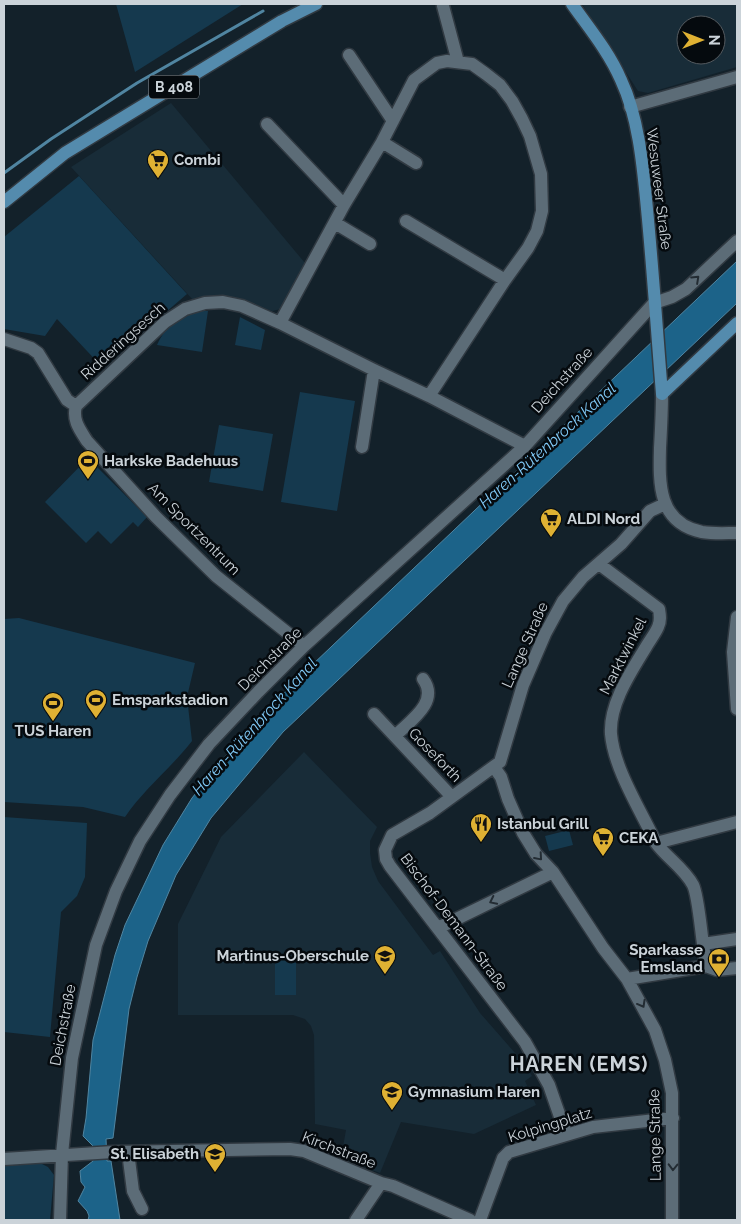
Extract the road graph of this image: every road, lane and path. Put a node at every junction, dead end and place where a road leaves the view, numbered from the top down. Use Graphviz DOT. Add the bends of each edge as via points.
graph roads {
  1 [pos="316,4"];
  2 [pos="572,4"];
  3 [pos="443,6"];
  4 [pos="349,55"];
  5 [pos="458,62"];
  6 [pos="737,77"];
  7 [pos="630,106"];
  8 [pos="393,120"];
  9 [pos="267,124"];
  10 [pos="382,142"];
  11 [pos="416,163"];
  12 [pos="4,202"];
  13 [pos="344,205"];
  14 [pos="406,221"];
  15 [pos="335,223"];
  16 [pos="737,241"];
  17 [pos="370,244"];
  18 [pos="505,280"];
  19 [pos="654,303"];
  20 [pos="280,323"];
  21 [pos="737,323"];
  22 [pos="4,339"];
  23 [pos="374,370"];
  24 [pos="661,388"];
  25 [pos="429,396"];
  26 [pos="76,406"];
  27 [pos="526,446"];
  28 [pos="362,447"];
  29 [pos="665,504"];
  30 [pos="737,533"];
  31 [pos="599,564"];
  32 [pos="737,617"];
  33 [pos="304,646"];
  34 [pos="423,679"];
  35 [pos="737,709"];
  36 [pos="374,714"];
  37 [pos="395,736"];
  38 [pos="494,767"];
  39 [pos="452,797"];
  40 [pos="737,822"];
  41 [pos="656,843"];
  42 [pos="553,872"];
  43 [pos="438,928"];
  44 [pos="737,939"];
  45 [pos="703,944"];
  46 [pos="711,968"];
  47 [pos="737,968"];
  48 [pos="627,980"];
  49 [pos="674,1118"];
  50 [pos="566,1134"];
  51 [pos="128,1152"];
  52 [pos="62,1154"];
  53 [pos="4,1159"];
  54 [pos="381,1184"];
  55 [pos="142,1209"];
  56 [pos="60,1220"];
  57 [pos="356,1220"];
  58 [pos="470,1220"];
  59 [pos="480,1220"];
  60 [pos="672,1220"];
  1 -- 12 [label="main road, B 408" via="282,21 66,153"];
  2 -- 7 [label="main road, Wesuweer Straße" via="622,80"];
  3 -- 5 [label="street"];
  4 -- 8 [label="street"];
  5 -- 8 [label="street" via="437,63 414,80"];
  5 -- 18 [label="street" via="472,64 486,74 512,101 530,136 541,174 542,211 537,231"];
  6 -- 7 [label="street"];
  7 -- 19 [label="main road, Wesuweer Straße" via="643,172"];
  8 -- 10 [label="street"];
  9 -- 13 [label="street"];
  10 -- 11 [label="street"];
  10 -- 13 [label="street"];
  13 -- 15 [label="street"];
  14 -- 18 [label="street"];
  15 -- 17 [label="street"];
  15 -- 20 [label="street"];
  19 -- 16 [label="street, one-way" via="686,289"];
  18 -- 25 [label="street"];
  19 -- 24 [label="main road, Wesuweer Straße"];
  19 -- 27 [label="street, Deichstraße"];
  20 -- 23 [label="street, Ridderingsesch"];
  20 -- 26 [label="street, Ridderingsesch" via="242,306 223,302 186,309 165,322"];
  21 -- 24 [label="main road"];
  22 -- 26 [label="street" via="38,353 67,400"];
  23 -- 25 [label="street, Ridderingsesch"];
  23 -- 28 [label="street"];
  24 -- 29 [label="street" via="660,474"];
  25 -- 27 [label="street, Ridderingsesch"];
  26 -- 33 [label="street, Am Sportzentrum" via="74,414 78,427 87,441 156,517 216,576"];
  27 -- 33 [label="street, Deichstraße"];
  29 -- 30 [label="street" via="673,516 689,527 702,532"];
  29 -- 31 [label="street, Lange Straße" via="650,511"];
  31 -- 38 [label="street, Lange Straße" via="563,601 545,634 523,685 503,756"];
  31 -- 41 [label="street, Marktwinkel" via="659,609 659,626 619,698 611,734 616,762"];
  32 -- 35 [label="street" via="733,652"];
  33 -- 52 [label="street, Deichstraße" via="204,750 140,841 116,891 96,945 82,1005 72,1058"];
  34 -- 37 [label="street, Goseforth" via="429,692 426,705"];
  36 -- 37 [label="street, Goseforth"];
  37 -- 39 [label="street, Goseforth"];
  38 -- 39 [label="street, Bischof-Demann-Straße"];
  38 -- 42 [label="street, Lange Straße, one-way" via="523,833"];
  39 -- 43 [label="street, Bischof-Demann-Straße" via="392,835 385,850 390,866"];
  40 -- 41 [label="street"];
  41 -- 45 [label="street, Marktwinkel" via="693,886"];
  42 -- 43 [label="street, one-way"];
  42 -- 48 [label="street, Lange Straße"];
  43 -- 50 [label="street, Bischof-Demann-Straße" via="533,1054 549,1086"];
  44 -- 45 [label="street"];
  45 -- 46 [label="street, Marktwinkel"];
  46 -- 47 [label="street"];
  46 -- 48 [label="street"];
  48 -- 49 [label="street, Lange Straße, one-way" via="655,1030 670,1078"];
  49 -- 50 [label="street, Kolpingplatz" via="593,1127"];
  49 -- 60 [label="street, Lange Straße, one-way"];
  50 -- 59 [label="street, Kolpingplatz" via="509,1152 503,1158"];
  51 -- 52 [label="street, Kirchstraße"];
  51 -- 54 [label="street, Kirchstraße" via="290,1148"];
  51 -- 55 [label="street" via="133,1191"];
  52 -- 53 [label="street, Kirchstraße"];
  52 -- 56 [label="street, Deichstraße"];
  54 -- 57 [label="street"];
  54 -- 58 [label="street, Kirchstraße" via="393,1186"];
}
